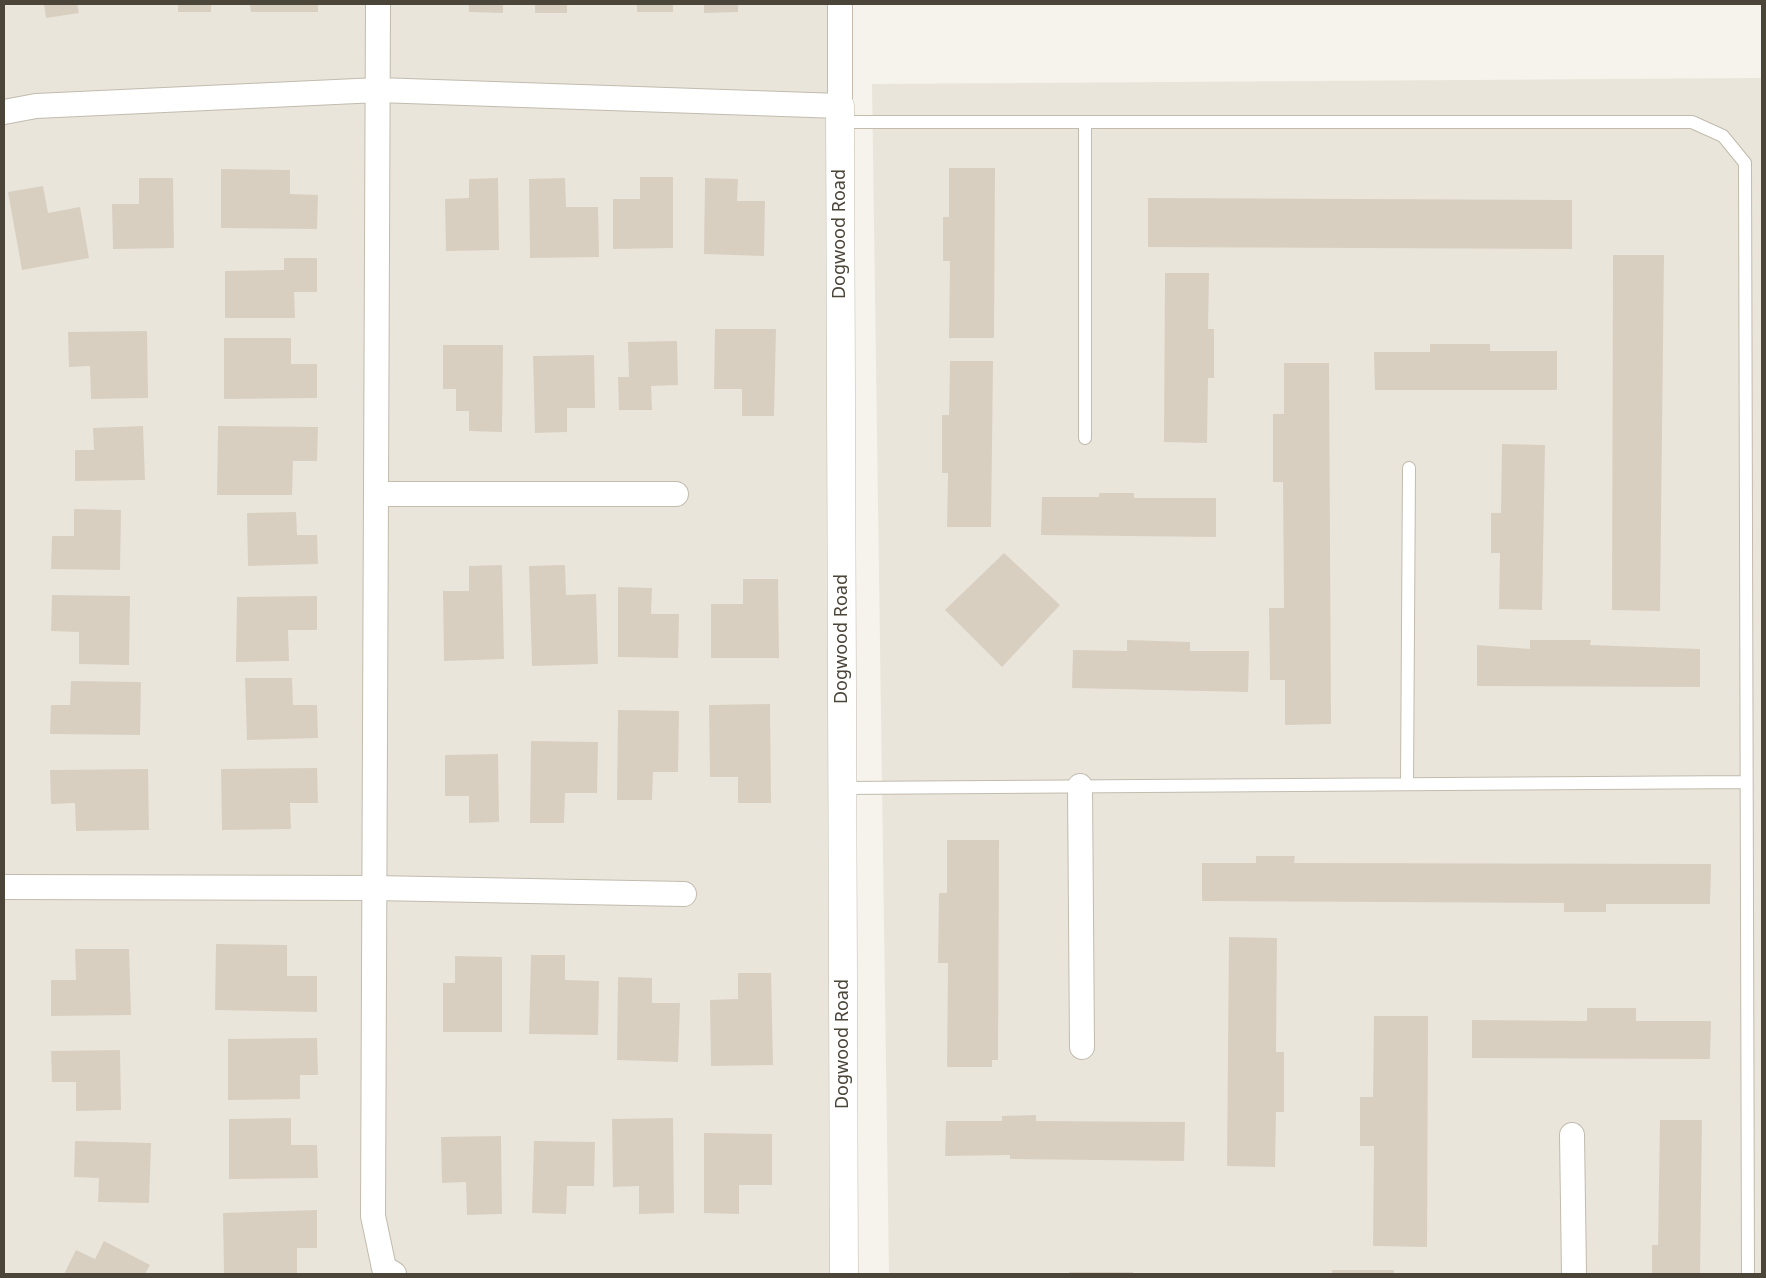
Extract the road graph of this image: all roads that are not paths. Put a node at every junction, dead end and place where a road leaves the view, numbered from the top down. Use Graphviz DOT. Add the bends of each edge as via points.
graph roads {
  1 [pos="378,4"];
  2 [pos="840,4"];
  3 [pos="378,90"];
  4 [pos="4,112"];
  5 [pos="840,114"];
  6 [pos="1085,122"];
  7 [pos="1085,438"];
  8 [pos="1409,468"];
  9 [pos="376,494"];
  10 [pos="676,494"];
  11 [pos="1746,782"];
  12 [pos="1407,784"];
  13 [pos="1080,786"];
  14 [pos="842,788"];
  15 [pos="4,887"];
  16 [pos="375,888"];
  17 [pos="684,894"];
  18 [pos="1082,1047"];
  19 [pos="1572,1135"];
  20 [pos="394,1274"];
  21 [pos="844,1274"];
  22 [pos="1574,1274"];
  23 [pos="1748,1274"];
  1 -- 3 [label="street"];
  2 -- 5 [label="street, Dogwood Road"];
  3 -- 4 [label="street" via="36,106"];
  3 -- 5 [label="street"];
  3 -- 9 [label="street"];
  5 -- 6 [label="lane"];
  5 -- 14 [label="street, Dogwood Road"];
  6 -- 7 [label="lane"];
  6 -- 11 [label="lane" via="1692,122 1723,136 1745,163"];
  8 -- 12 [label="lane"];
  9 -- 10 [label="street"];
  9 -- 16 [label="street"];
  11 -- 12 [label="lane"];
  11 -- 23 [label="lane"];
  12 -- 13 [label="lane"];
  13 -- 14 [label="lane"];
  13 -- 18 [label="street"];
  14 -- 21 [label="street, Dogwood Road"];
  15 -- 16 [label="street"];
  16 -- 17 [label="street"];
  16 -- 20 [label="street" via="374,1216 384,1268"];
  19 -- 22 [label="street"];
}
